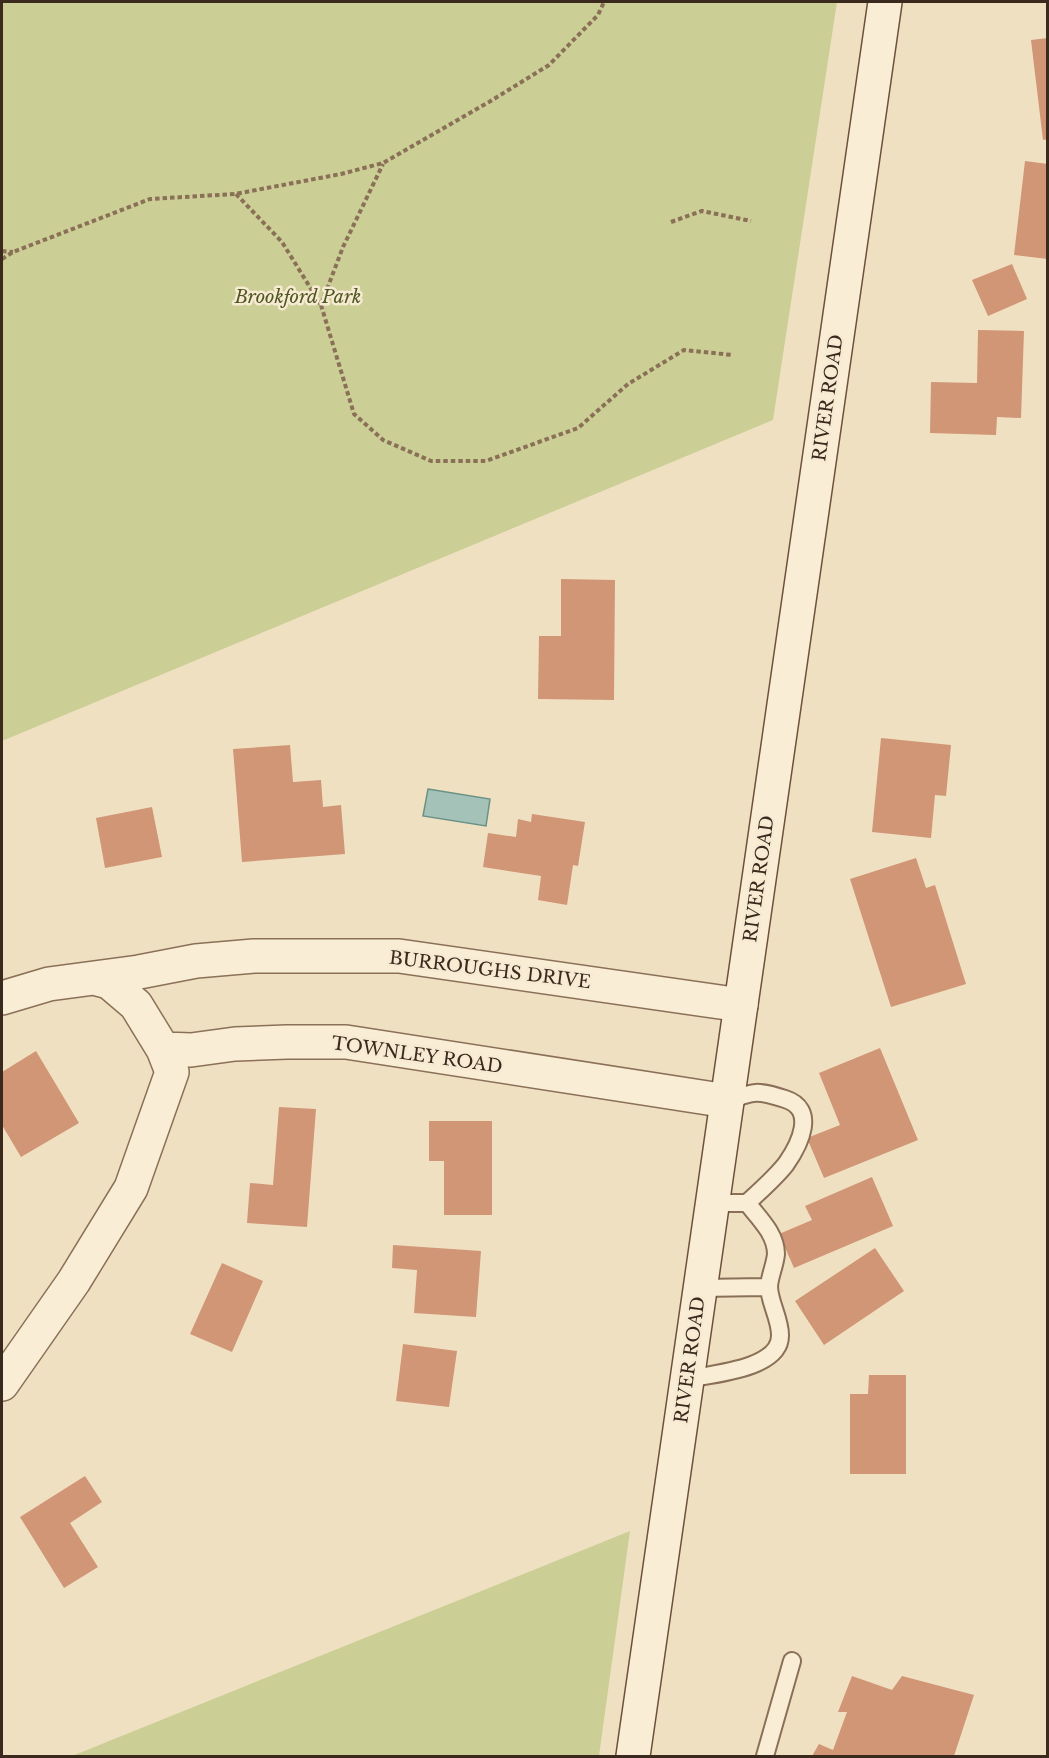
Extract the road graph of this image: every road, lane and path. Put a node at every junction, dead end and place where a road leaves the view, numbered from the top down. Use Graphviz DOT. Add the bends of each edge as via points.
graph roads {
  1 [pos="604,2"];
  2 [pos="885,2"];
  3 [pos="383,163"];
  4 [pos="235,194"];
  5 [pos="751,221"];
  6 [pos="671,222"];
  7 [pos="2,251"];
  8 [pos="13,252"];
  9 [pos="2,259"];
  10 [pos="321,305"];
  11 [pos="732,355"];
  12 [pos="94,978"];
  13 [pos="2,998"];
  14 [pos="741,1005"];
  15 [pos="163,1049"];
  16 [pos="727,1101"];
  17 [pos="713,1203"];
  18 [pos="747,1203"];
  19 [pos="769,1287"];
  20 [pos="701,1288"];
  21 [pos="687,1379"];
  22 [pos="2,1384"];
  23 [pos="792,1661"];
  24 [pos="633,1756"];
  25 [pos="765,1756"];
  1 -- 3 [label="path" via="598,15 549,65"];
  2 -- 14 [label="street, RIVER ROAD"];
  3 -- 4 [label="path"];
  3 -- 10 [label="path" via="343,247"];
  4 -- 8 [label="path" via="150,200"];
  4 -- 10 [label="path" via="282,242"];
  5 -- 6 [label="path" via="702,211"];
  7 -- 8 [label="path"];
  8 -- 9 [label="path"];
  10 -- 11 [label="path" via="354,414 382,440 431,461 486,461 579,428 628,384 684,350"];
  12 -- 13 [label="street, BURROUGHS DRIVE" via="49,984"];
  12 -- 14 [label="street, BURROUGHS DRIVE" via="254,956 399,956"];
  12 -- 15 [label="street" via="109,982 136,1005"];
  14 -- 16 [label="street, RIVER ROAD"];
  15 -- 16 [label="street, TOWNLEY ROAD" via="346,1042"];
  15 -- 22 [label="street" via="172,1072 131,1188 74,1281"];
  16 -- 17 [label="street, RIVER ROAD"];
  16 -- 18 [label="lane" via="756,1091 766,1092 794,1102 802,1112 795,1151"];
  17 -- 18 [label="lane"];
  17 -- 20 [label="street, RIVER ROAD"];
  18 -- 19 [label="lane" via="774,1244 776,1255"];
  19 -- 20 [label="lane"];
  19 -- 21 [label="lane" via="780,1336 774,1353 741,1368"];
  20 -- 21 [label="street, RIVER ROAD"];
  21 -- 24 [label="street, RIVER ROAD"];
  23 -- 25 [label="lane"];
}
